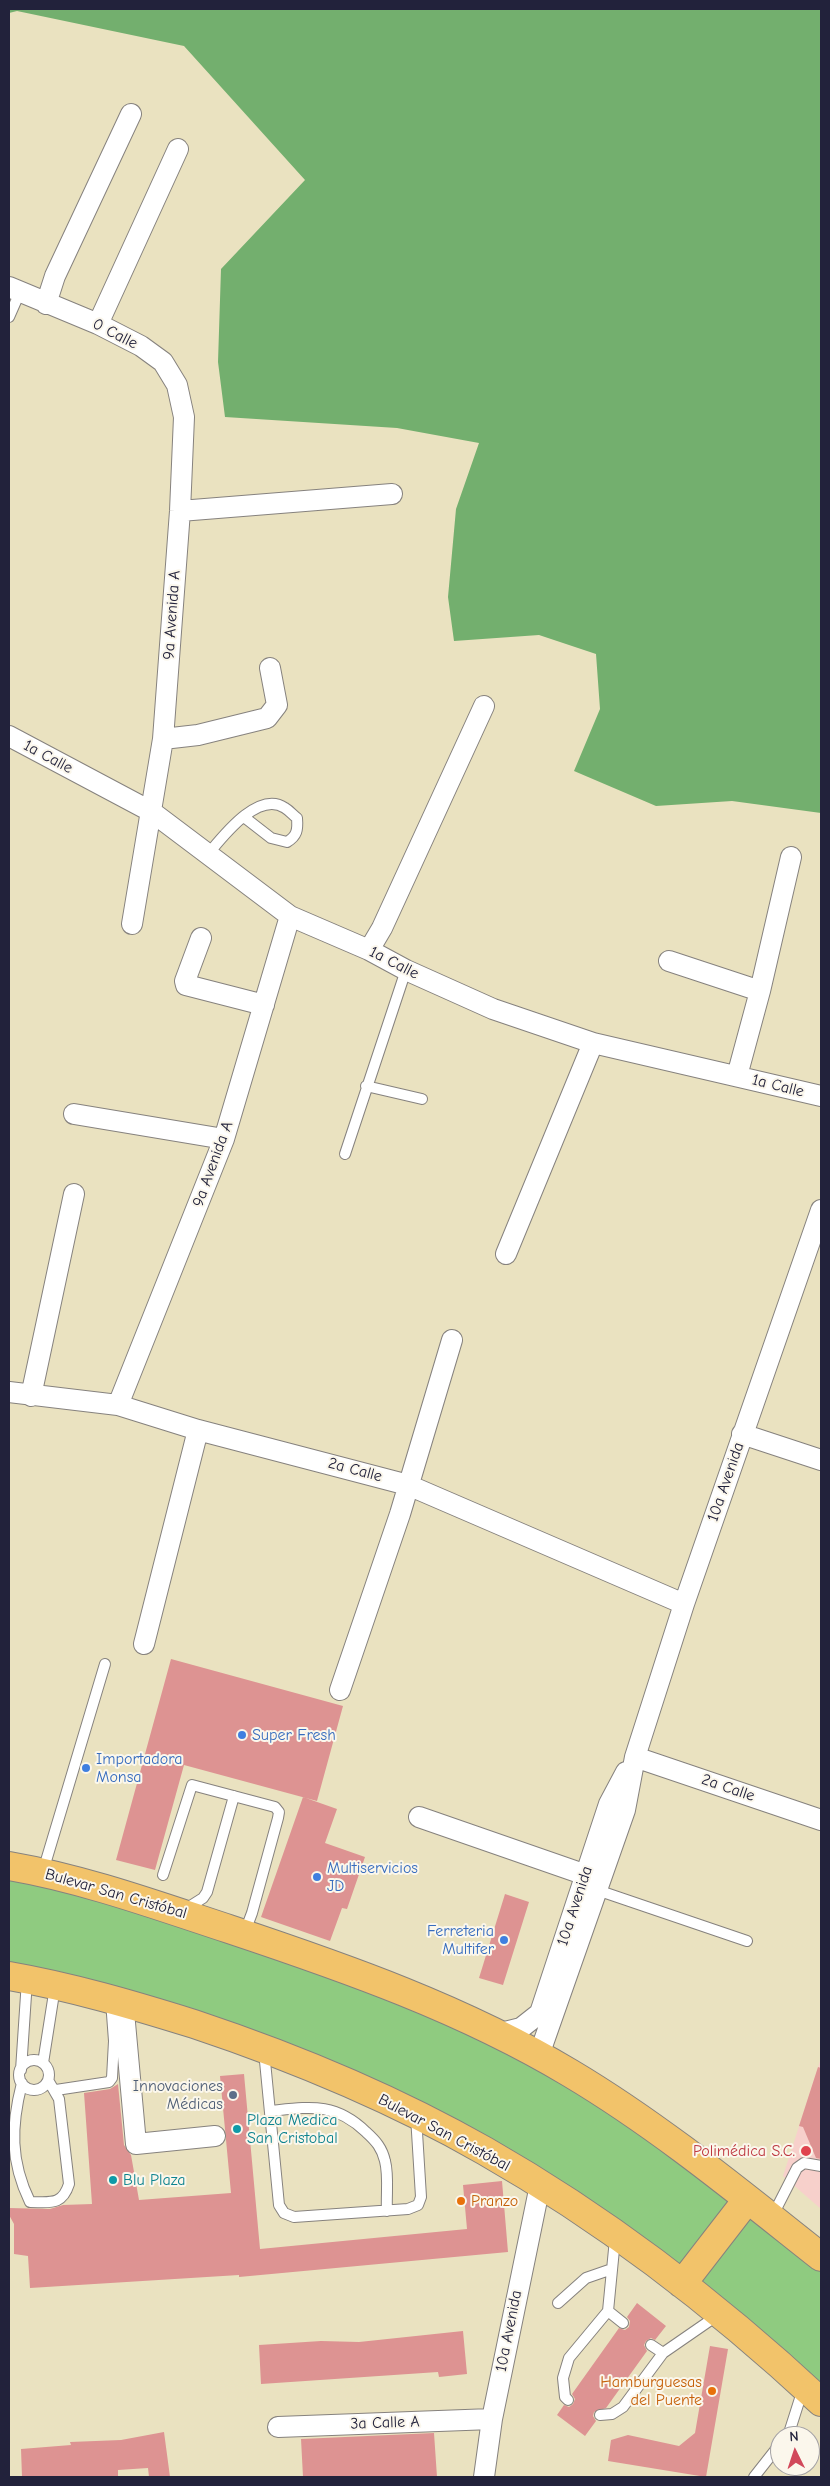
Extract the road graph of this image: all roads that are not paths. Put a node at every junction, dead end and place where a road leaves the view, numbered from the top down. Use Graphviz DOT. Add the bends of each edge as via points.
graph roads {
  1 [pos="131,114"];
  2 [pos="178,149"];
  3 [pos="14,289"];
  4 [pos="46,304"];
  5 [pos="9,317"];
  6 [pos="98,324"];
  7 [pos="184,417"];
  8 [pos="392,494"];
  9 [pos="180,510"];
  10 [pos="270,668"];
  11 [pos="484,706"];
  12 [pos="9,736"];
  13 [pos="163,740"];
  14 [pos="152,812"];
  15 [pos="244,817"];
  16 [pos="209,853"];
  17 [pos="791,857"];
  18 [pos="290,916"];
  19 [pos="132,924"];
  20 [pos="201,938"];
  21 [pos="369,950"];
  22 [pos="669,961"];
  23 [pos="406,970"];
  24 [pos="760,991"];
  25 [pos="264,1005"];
  26 [pos="593,1043"];
  27 [pos="737,1076"];
  28 [pos="366,1086"];
  29 [pos="821,1096"];
  30 [pos="422,1099"];
  31 [pos="74,1114"];
  32 [pos="224,1139"];
  33 [pos="345,1154"];
  34 [pos="74,1194"];
  35 [pos="821,1210"];
  36 [pos="506,1254"];
  37 [pos="452,1340"];
  38 [pos="9,1392"];
  39 [pos="31,1396"];
  40 [pos="118,1405"];
  41 [pos="198,1430"];
  42 [pos="742,1434"];
  43 [pos="821,1460"];
  44 [pos="408,1485"];
  45 [pos="684,1604"];
  46 [pos="144,1644"];
  47 [pos="105,1664"];
  48 [pos="340,1690"];
  49 [pos="634,1757"];
  50 [pos="234,1796"];
  51 [pos="419,1817"];
  52 [pos="821,1820"];
  53 [pos="9,1866"];
  54 [pos="43,1872"];
  55 [pos="163,1875"];
  56 [pos="591,1882"];
  57 [pos="180,1913"];
  58 [pos="244,1934"];
  59 [pos="747,1941"];
  60 [pos="18,1977"];
  61 [pos="55,1986"];
  62 [pos="117,2000"];
  63 [pos="497,2034"];
  64 [pos="264,2047"];
  65 [pos="539,2055"];
  66 [pos="43,2063"];
  67 [pos="20,2070"];
  68 [pos="48,2080"];
  69 [pos="22,2083"];
  70 [pos="56,2090"];
  71 [pos="270,2111"];
  72 [pos="415,2114"];
  73 [pos="215,2136"];
  74 [pos="821,2166"];
  75 [pos="540,2185"];
  76 [pos="747,2200"];
  77 [pos="387,2211"];
  78 [pos="772,2218"];
  79 [pos="616,2235"];
  80 [pos="821,2257"];
  81 [pos="612,2269"];
  82 [pos="682,2284"];
  83 [pos="558,2303"];
  84 [pos="608,2311"];
  85 [pos="719,2313"];
  86 [pos="623,2323"];
  87 [pos="651,2346"];
  88 [pos="663,2353"];
  89 [pos="813,2394"];
  90 [pos="568,2400"];
  91 [pos="600,2415"];
  92 [pos="492,2419"];
  93 [pos="794,2426"];
  94 [pos="278,2427"];
  95 [pos="770,2457"];
  96 [pos="484,2477"];
  97 [pos="754,2477"];
  1 -- 4 [label="street"];
  2 -- 6 [label="street"];
  3 -- 4 [label="street, 0 Calle"];
  3 -- 5 [label="lane"];
  4 -- 6 [label="street, 0 Calle"];
  6 -- 7 [label="street, 0 Calle" via="163,362 177,385"];
  7 -- 9 [label="street, 9a Avenida A"];
  8 -- 9 [label="street"];
  9 -- 13 [label="street, 9a Avenida A"];
  10 -- 13 [label="street" via="277,705 267,718"];
  11 -- 21 [label="street"];
  12 -- 14 [label="street, 1a Calle"];
  13 -- 14 [label="street, 9a Avenida A"];
  14 -- 16 [label="street, 1a Calle"];
  14 -- 19 [label="street, 9a Avenida A"];
  15 -- 15 [label="lane" via="271,803 284,807 297,818 298,830 287,842 271,838"];
  15 -- 16 [label="lane"];
  16 -- 18 [label="street, 1a Calle"];
  17 -- 24 [label="street"];
  18 -- 21 [label="street, 1a Calle"];
  18 -- 25 [label="street, 9a Avenida A"];
  20 -- 25 [label="street" via="186,985"];
  21 -- 23 [label="street, 1a Calle"];
  22 -- 24 [label="street"];
  23 -- 26 [label="street, 1a Calle" via="493,1009"];
  23 -- 28 [label="lane"];
  24 -- 27 [label="street"];
  25 -- 32 [label="street, 9a Avenida A"];
  26 -- 27 [label="street, 1a Calle"];
  26 -- 36 [label="street"];
  27 -- 29 [label="street, 1a Calle"];
  28 -- 30 [label="lane"];
  28 -- 33 [label="lane"];
  31 -- 32 [label="street"];
  32 -- 40 [label="street, 9a Avenida A"];
  34 -- 39 [label="street"];
  35 -- 42 [label="street, 10a Avenida"];
  37 -- 44 [label="street"];
  38 -- 39 [label="street, 2a Calle"];
  39 -- 40 [label="street, 2a Calle"];
  40 -- 41 [label="street, 2a Calle"];
  41 -- 44 [label="street, 2a Calle"];
  41 -- 46 [label="street"];
  42 -- 43 [label="street"];
  42 -- 45 [label="street, 10a Avenida"];
  44 -- 45 [label="street, 2a Calle"];
  44 -- 48 [label="street"];
  45 -- 49 [label="street, 10a Avenida"];
  47 -- 54 [label="lane"];
  49 -- 52 [label="street, 2a Calle"];
  49 -- 56 [label="street, 10a Avenida" via="609,1804"];
  50 -- 55 [label="lane" via="196,1784 190,1787"];
  50 -- 57 [label="lane" via="207,1892"];
  50 -- 58 [label="lane" via="274,1807 279,1812"];
  51 -- 56 [label="street"];
  53 -- 54 [label="main road, Bulevar San Cristóbal"];
  54 -- 57 [label="main road, Bulevar San Cristóbal" via="123,1893"];
  56 -- 59 [label="lane"];
  56 -- 63 [label="street, 10a Avenida" via="540,2013 521,2028"];
  56 -- 65 [label="street, 10a Avenida"];
  57 -- 58 [label="main road, Bulevar San Cristóbal"];
  58 -- 63 [label="main road, Bulevar San Cristóbal" via="389,1985"];
  60 -- 61 [label="main road, Bulevar San Cristóbal"];
  60 -- 67 [label="lane"];
  61 -- 62 [label="main road, Bulevar San Cristóbal"];
  61 -- 66 [label="lane"];
  62 -- 64 [label="main road, Bulevar San Cristóbal"];
  62 -- 70 [label="lane" via="112,2078 109,2082"];
  62 -- 73 [label="street" via="136,2144"];
  63 -- 65 [label="main road, Bulevar San Cristóbal"];
  64 -- 71 [label="lane"];
  64 -- 72 [label="main road, Bulevar San Cristóbal"];
  65 -- 76 [label="main road, Bulevar San Cristóbal" via="652,2126"];
  66 -- 67 [label="lane" via="30,2061"];
  66 -- 68 [label="lane" via="49,2074"];
  67 -- 69 [label="lane"];
  68 -- 69 [label="lane" via="45,2086 32,2090"];
  68 -- 70 [label="lane"];
  69 -- 70 [label="lane" via="14,2114 14,2149 19,2178 30,2202 56,2202 65,2195 69,2184"];
  71 -- 77 [label="lane" via="313,2107 331,2109 353,2120 380,2145 386,2162"];
  71 -- 77 [label="lane" via="279,2205 284,2214 294,2217"];
  72 -- 75 [label="main road, Bulevar San Cristóbal"];
  72 -- 77 [label="lane" via="421,2197 418,2205"];
  74 -- 78 [label="lane" via="804,2162 797,2168"];
  75 -- 79 [label="main road, Bulevar San Cristóbal"];
  75 -- 92 [label="street, 10a Avenida"];
  76 -- 78 [label="main road, Bulevar San Cristóbal"];
  76 -- 82 [label="main road"];
  78 -- 80 [label="main road, Bulevar San Cristóbal"];
  79 -- 81 [label="lane"];
  79 -- 82 [label="main road, Bulevar San Cristóbal"];
  81 -- 83 [label="lane" via="586,2278"];
  81 -- 84 [label="lane"];
  82 -- 85 [label="main road, Bulevar San Cristóbal"];
  84 -- 86 [label="lane"];
  84 -- 90 [label="lane" via="569,2358 563,2378"];
  85 -- 88 [label="lane"];
  85 -- 89 [label="main road, Bulevar San Cristóbal"];
  87 -- 88 [label="lane"];
  88 -- 91 [label="lane" via="623,2407 612,2414"];
  89 -- 93 [label="lane"];
  92 -- 94 [label="street, 3a Calle A"];
  92 -- 96 [label="street, 10a Avenida"];
  95 -- 97 [label="lane"];
}
